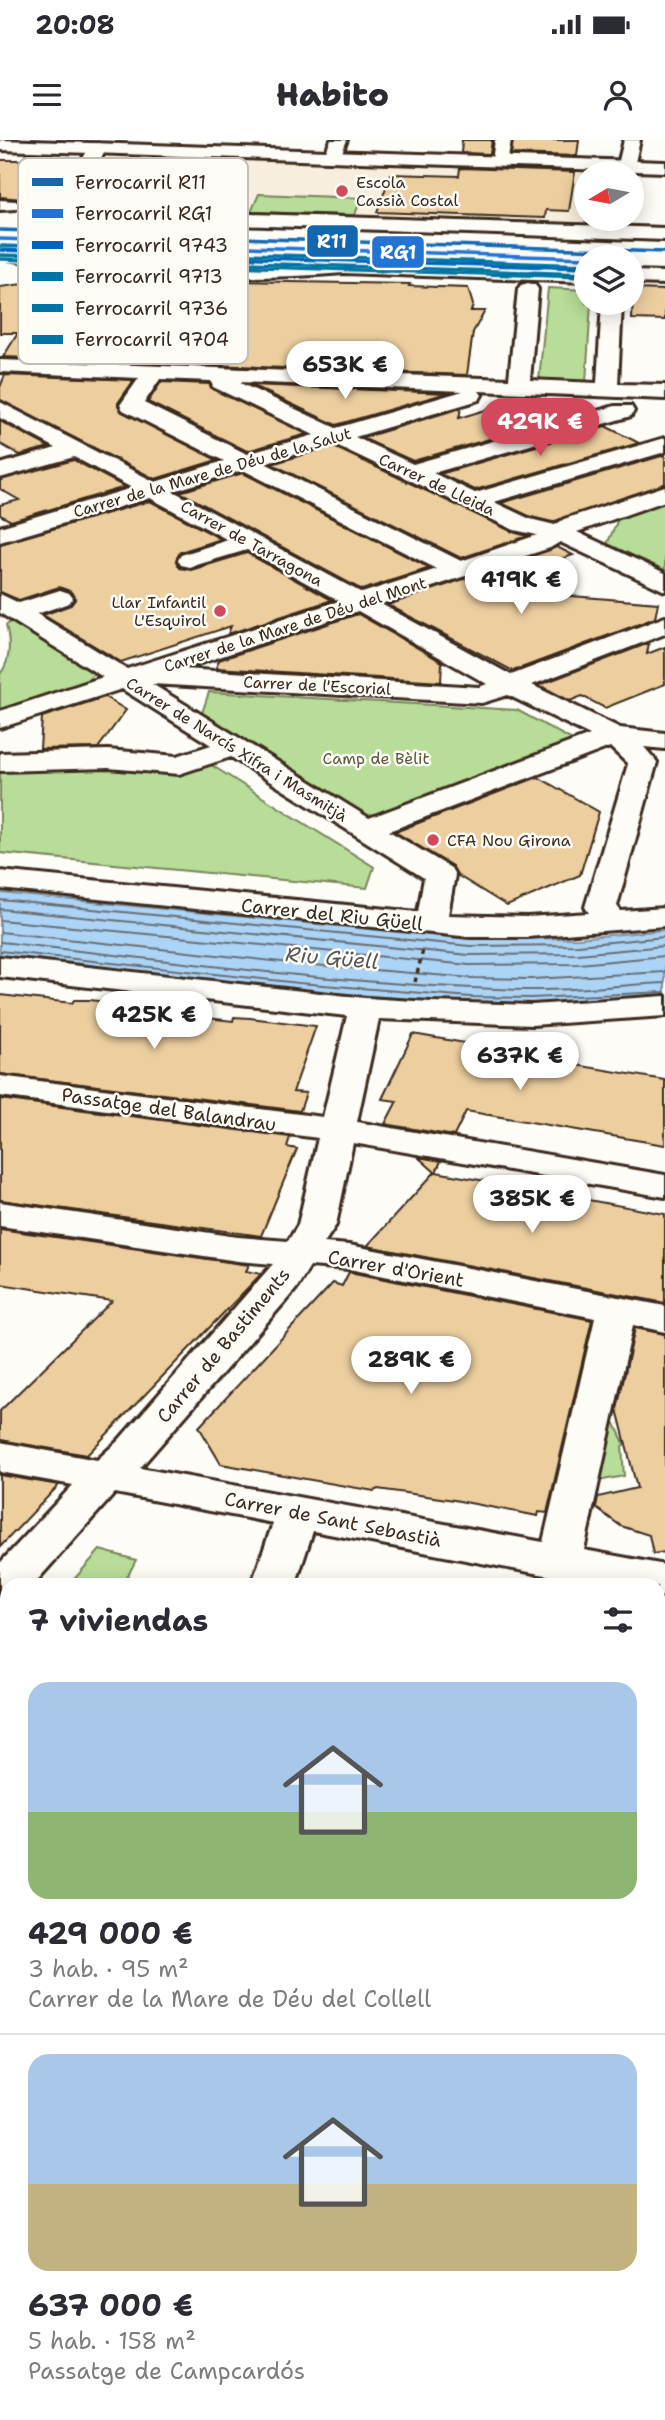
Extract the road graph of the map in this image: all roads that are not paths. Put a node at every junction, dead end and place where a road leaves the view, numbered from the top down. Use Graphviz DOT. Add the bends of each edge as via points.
graph roads {
  1 [pos="503,140"];
  2 [pos="632,140"];
  3 [pos="0,145"];
  4 [pos="98,148"];
  5 [pos="336,148"];
  6 [pos="92,158"];
  7 [pos="628,161"];
  8 [pos="501,162"];
  9 [pos="574,166"];
  10 [pos="665,167"];
  11 [pos="644,168"];
  12 [pos="248,220"];
  13 [pos="617,234"];
  14 [pos="665,234"];
  15 [pos="0,252"];
  16 [pos="18,255"];
  17 [pos="18,268"];
  18 [pos="248,269"];
  19 [pos="11,273"];
  20 [pos="574,276"];
  21 [pos="644,277"];
  22 [pos="665,278"];
  23 [pos="528,289"];
  24 [pos="611,315"];
  25 [pos="0,366"];
  26 [pos="85,370"];
  27 [pos="203,374"];
  28 [pos="151,377"];
  29 [pos="511,386"];
  30 [pos="574,388"];
  31 [pos="607,390"];
  32 [pos="0,392"];
  33 [pos="665,392"];
  34 [pos="0,409"];
  35 [pos="650,426"];
  36 [pos="335,436"];
  37 [pos="77,449"];
  38 [pos="245,462"];
  39 [pos="0,471"];
  40 [pos="412,472"];
  41 [pos="153,489"];
  42 [pos="665,493"];
  43 [pos="479,503"];
  44 [pos="560,533"];
  45 [pos="0,535"];
  46 [pos="249,541"];
  47 [pos="190,560"];
  48 [pos="458,570"];
  49 [pos="665,583"];
  50 [pos="60,598"];
  51 [pos="359,602"];
  52 [pos="8,607"];
  53 [pos="665,625"];
  54 [pos="125,679"];
  55 [pos="508,684"];
  56 [pos="0,720"];
  57 [pos="614,736"];
  58 [pos="665,741"];
  59 [pos="234,747"];
  60 [pos="0,762"];
  61 [pos="366,829"];
  62 [pos="0,880"];
  63 [pos="433,914"];
  64 [pos="665,917"];
  65 [pos="614,922"];
  66 [pos="0,967"];
  67 [pos="665,1006"];
  68 [pos="365,1008"];
  69 [pos="0,1086"];
  70 [pos="338,1130"];
  71 [pos="665,1186"];
  72 [pos="0,1214"];
  73 [pos="296,1253"];
  74 [pos="617,1309"];
  75 [pos="665,1319"];
  76 [pos="0,1457"];
  77 [pos="106,1476"];
  78 [pos="298,1512"];
  79 [pos="560,1561"];
  80 [pos="13,1578"];
  81 [pos="276,1578"];
  82 [pos="649,1578"];
  1 -- 8 [label="street"];
  2 -- 7 [label="street"];
  3 -- 4 [label="street"];
  4 -- 5 [label="street"];
  4 -- 6 [label="street"];
  5 -- 8 [label="street"];
  8 -- 9 [label="street"];
  10 -- 11 [label="street"];
  12 -- 13 [label="street"];
  13 -- 14 [label="street"];
  15 -- 16 [label="street"];
  17 -- 19 [label="street"];
  18 -- 20 [label="street" via="344,267"];
  21 -- 22 [label="street"];
  23 -- 29 [label="street"];
  24 -- 31 [label="street"];
  25 -- 26 [label="street"];
  26 -- 28 [label="street"];
  26 -- 32 [label="street"];
  27 -- 28 [label="street"];
  27 -- 29 [label="street"];
  27 -- 36 [label="street, Carrer de Lleida"];
  28 -- 38 [label="street" via="131,405"];
  29 -- 30 [label="street"];
  29 -- 36 [label="street, Carrer de la Mare de Déu de la Salut"];
  30 -- 31 [label="street"];
  30 -- 35 [label="street"];
  31 -- 33 [label="street"];
  34 -- 37 [label="street, Carrer de Tarragona"];
  35 -- 40 [label="street"];
  35 -- 43 [label="street"];
  36 -- 38 [label="street, Carrer de la Mare de Déu de la Salut"];
  36 -- 40 [label="street, Carrer de Lleida"];
  37 -- 39 [label="street"];
  37 -- 41 [label="street, Carrer de Tarragona"];
  38 -- 41 [label="street, Carrer de la Mare de Déu de la Salut"];
  38 -- 48 [label="street"];
  40 -- 43 [label="street, Carrer de Lleida"];
  41 -- 45 [label="street, Carrer de la Mare de Déu de la Salut"];
  41 -- 46 [label="street, Carrer de Tarragona"];
  42 -- 44 [label="street, Carrer de la Mare de Déu del Mont" via="573,523"];
  43 -- 44 [label="street, Carrer de Lleida" via="523,524"];
  44 -- 48 [label="street, Carrer de la Mare de Déu del Mont"];
  44 -- 49 [label="street, Carrer de Lleida"];
  46 -- 47 [label="street"];
  46 -- 51 [label="street, Carrer de Tarragona"];
  48 -- 51 [label="street, Carrer de la Mare de Déu del Mont"];
  50 -- 52 [label="street"];
  51 -- 54 [label="street, Carrer de la Mare de Déu del Mont"];
  51 -- 55 [label="street, Carrer de Tarragona"];
  52 -- 54 [label="street, Carrer de Narcís Xifra i Masmitjà"];
  53 -- 55 [label="street, Carrer de l'Escorial"];
  54 -- 55 [label="street, Carrer de l'Escorial" via="182,677 482,695"];
  54 -- 56 [label="street, Carrer de la Mare de Déu del Mont"];
  54 -- 59 [label="street, Carrer de Narcís Xifra i Masmitjà"];
  55 -- 57 [label="street, Carrer de Tarragona"];
  57 -- 58 [label="street, Carrer de Tarragona"];
  57 -- 61 [label="street"];
  57 -- 65 [label="street, Carrer de Tarragona" via="643,762 601,907"];
  59 -- 60 [label="street" via="179,765 107,759"];
  59 -- 61 [label="street, Carrer de Narcís Xifra i Masmitjà"];
  61 -- 63 [label="street, Carrer de Narcís Xifra i Masmitjà" via="440,875"];
  62 -- 65 [label="street, Carrer del Riu Güell" via="471,927"];
  64 -- 65 [label="street, Carrer del Riu Güell"];
  66 -- 68 [label="street"];
  67 -- 68 [label="street" via="532,1015"];
  68 -- 70 [label="street, Carrer de Bastiments"];
  69 -- 70 [label="street, Passatge del Balandrau"];
  70 -- 71 [label="street, Passatge del Balandrau"];
  70 -- 73 [label="street, Carrer de Bastiments" via="317,1225"];
  72 -- 73 [label="street, Carrer d'Orient" via="238,1249"];
  73 -- 74 [label="street, Carrer d'Orient" via="349,1257"];
  73 -- 77 [label="street, Carrer de Bastiments" via="282,1280"];
  74 -- 75 [label="street, Carrer d'Orient"];
  74 -- 79 [label="street"];
  76 -- 77 [label="street, Carrer de Sant Sebastià"];
  77 -- 78 [label="street, Carrer de Sant Sebastià"];
  77 -- 80 [label="street, Carrer de Bastiments"];
  78 -- 79 [label="street, Carrer de Sant Sebastià"];
  78 -- 81 [label="street"];
  79 -- 82 [label="street, Carrer de Sant Sebastià"];
}
